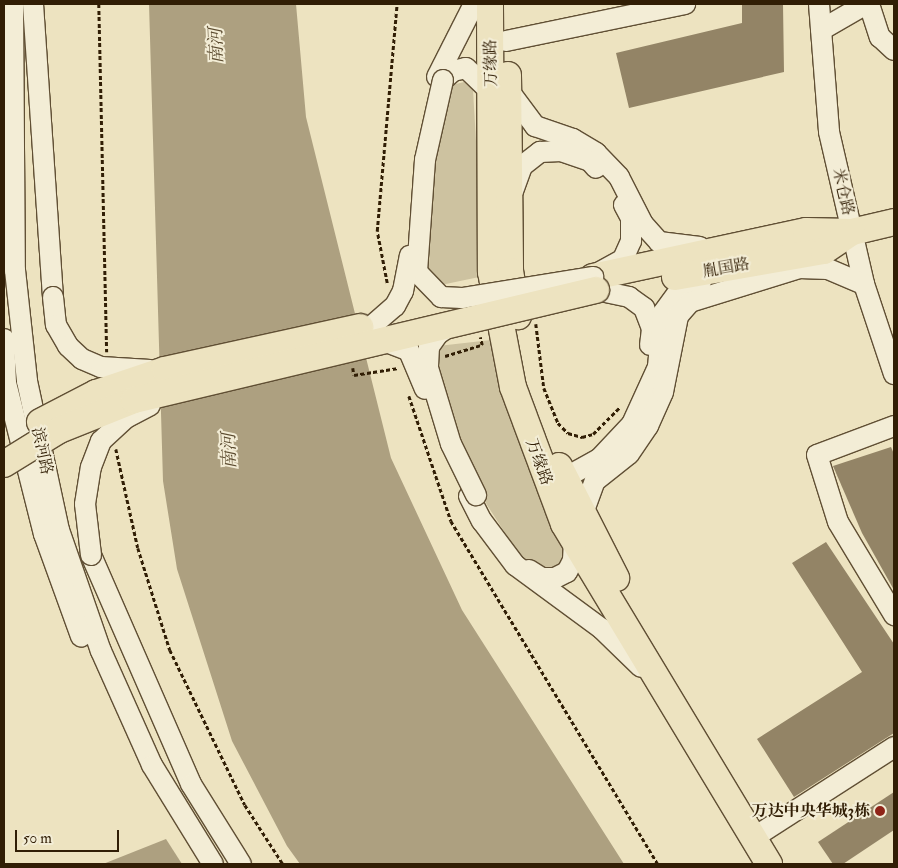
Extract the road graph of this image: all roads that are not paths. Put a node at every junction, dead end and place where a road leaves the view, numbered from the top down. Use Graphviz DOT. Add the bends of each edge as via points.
graph roads {
  1 [pos="13,4"];
  2 [pos="33,4"];
  3 [pos="474,4"];
  4 [pos="490,4"];
  5 [pos="505,4"];
  6 [pos="685,4"];
  7 [pos="819,4"];
  8 [pos="868,4"];
  9 [pos="821,30"];
  10 [pos="506,41"];
  11 [pos="894,50"];
  12 [pos="440,79"];
  13 [pos="500,92"];
  14 [pos="511,197"];
  15 [pos="894,222"];
  16 [pos="806,231"];
  17 [pos="852,232"];
  18 [pos="824,251"];
  19 [pos="595,284"];
  20 [pos="864,284"];
  21 [pos="455,323"];
  22 [pos="378,332"];
  23 [pos="4,339"];
  24 [pos="165,370"];
  25 [pos="894,374"];
  26 [pos="195,385"];
  27 [pos="7,400"];
  28 [pos="894,426"];
  29 [pos="4,443"];
  30 [pos="4,464"];
  31 [pos="553,475"];
  32 [pos="472,495"];
  33 [pos="582,516"];
  34 [pos="574,541"];
  35 [pos="894,615"];
  36 [pos="674,706"];
  37 [pos="894,747"];
  38 [pos="181,825"];
  39 [pos="757,835"];
  40 [pos="198,864"];
  41 [pos="213,864"];
  42 [pos="241,864"];
  43 [pos="769,864"];
  44 [pos="782,864"];
  1 -- 38 [label="street, 滨河路" via="15,270 28,381 57,521 101,651"];
  2 -- 24 [label="street, bridge" via="56,325 68,346 82,359 101,367"];
  3 -- 12 [label="street"];
  4 -- 13 [label="main road, 万缘路"];
  5 -- 10 [label="main road, 万缘路"];
  6 -- 10 [label="street"];
  7 -- 9 [label="street, 米仓路"];
  8 -- 9 [label="street"];
  8 -- 11 [label="street" via="880,37"];
  9 -- 17 [label="street, 米仓路" via="829,132"];
  10 -- 13 [label="main road, 万缘路"];
  12 -- 13 [label="street" via="466,68"];
  12 -- 19 [label="street, bridge" via="425,160 417,272 441,297 462,298"];
  12 -- 22 [label="street, bridge" via="410,186 410,272 395,306"];
  13 -- 14 [label="main road, 万缘路"];
  13 -- 16 [label="street" via="535,126 573,139 596,153 619,177 643,224 658,242 692,248"];
  13 -- 31 [label="main road, 万缘路" via="491,272 513,387"];
  14 -- 19 [label="street" via="522,166 540,152 561,151 590,161 611,182 631,218 631,241 623,258"];
  14 -- 31 [label="main road, 万缘路" via="510,270 528,382"];
  15 -- 17 [label="main road, 胤国路"];
  16 -- 17 [label="main road, 胤国路"];
  16 -- 19 [label="main road, 胤国路"];
  17 -- 18 [label="main road, 胤国路"];
  17 -- 20 [label="street, 米仓路"];
  18 -- 19 [label="main road, 胤国路"];
  18 -- 31 [label="street" via="685,284 663,313 658,367 632,424 599,459"];
  19 -- 21 [label="main road, bridge"];
  19 -- 22 [label="main road, bridge"];
  19 -- 31 [label="street" via="629,297 644,308 652,329 648,368 622,423 596,447"];
  20 -- 25 [label="street, 米仓路"];
  20 -- 33 [label="street" via="828,269 799,268 690,302 678,316 663,392 648,426 629,454 595,481"];
  21 -- 22 [label="main road, bridge"];
  21 -- 32 [label="street, bridge" via="438,334 429,347 428,368 451,444"];
  22 -- 24 [label="main road, bridge"];
  22 -- 26 [label="main road, bridge"];
  22 -- 32 [label="street, bridge" via="409,351"];
  23 -- 27 [label="street, 滨河路"];
  24 -- 29 [label="main road, bridge" via="96,393"];
  26 -- 30 [label="main road, bridge" via="134,400 58,430"];
  26 -- 42 [label="street, bridge" via="126,418 101,441 91,467 85,504 91,555 191,784"];
  27 -- 38 [label="street, 滨河路" via="44,534 88,655 143,775"];
  28 -- 35 [label="street" via="817,456 838,522"];
  31 -- 33 [label="main road, 万缘路"];
  31 -- 34 [label="main road, 万缘路"];
  32 -- 34 [label="street" via="524,566 542,578 555,578 567,572"];
  32 -- 36 [label="street" via="482,521 515,565 602,629 629,653"];
  33 -- 39 [label="main road, 万缘路"];
  34 -- 36 [label="main road, 万缘路"];
  36 -- 39 [label="main road, 万缘路"];
  37 -- 39 [label="street"];
  38 -- 40 [label="street, 滨河路"];
  38 -- 41 [label="street, 滨河路"];
  39 -- 43 [label="main road, 万缘路"];
  39 -- 44 [label="main road, 万缘路"];
}
